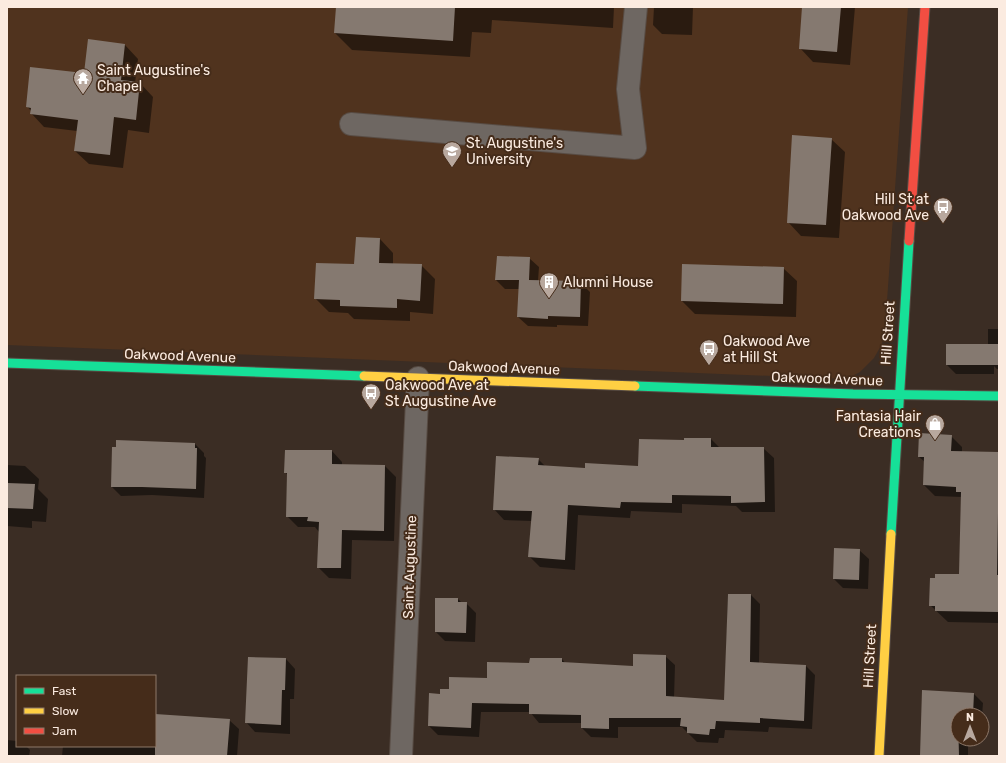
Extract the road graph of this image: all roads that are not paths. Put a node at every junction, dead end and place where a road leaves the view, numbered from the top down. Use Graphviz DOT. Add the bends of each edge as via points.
graph roads {
  1 [pos="636,7"];
  2 [pos="925,7"];
  3 [pos="351,124"];
  4 [pos="7,364"];
  5 [pos="418,378"];
  6 [pos="898,395"];
  7 [pos="999,396"];
  8 [pos="402,756"];
  9 [pos="879,756"];
  1 -- 3 [label="street" via="628,89 635,148"];
  2 -- 6 [label="street, Hill Street"];
  4 -- 5 [label="street, Oakwood Avenue"];
  5 -- 6 [label="street, Oakwood Avenue"];
  5 -- 8 [label="street, Saint Augustine"];
  6 -- 7 [label="street, Oakwood Avenue"];
  6 -- 9 [label="street, Hill Street"];
}
